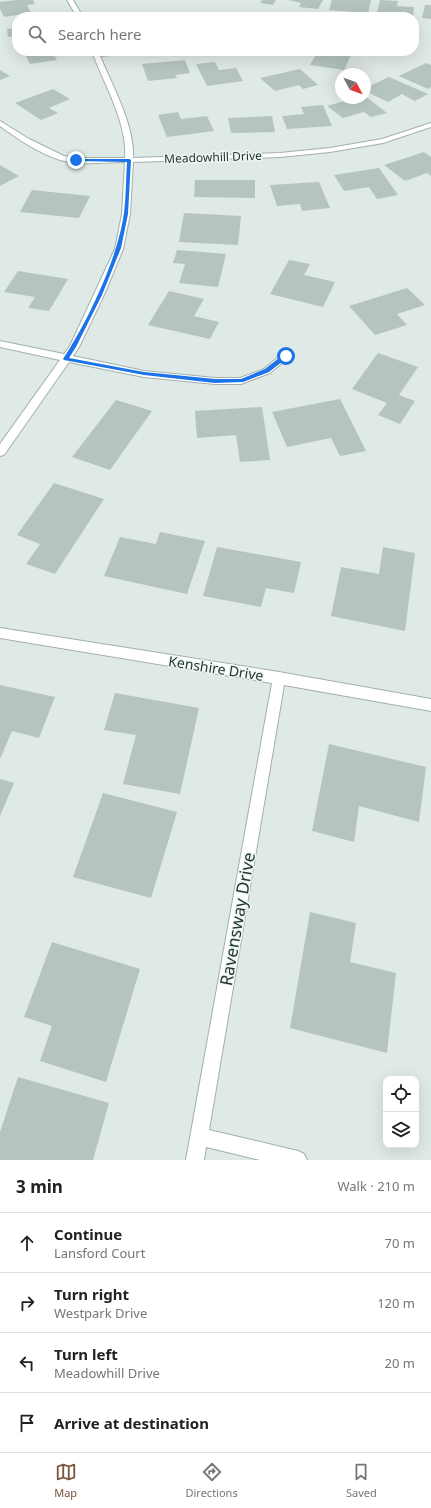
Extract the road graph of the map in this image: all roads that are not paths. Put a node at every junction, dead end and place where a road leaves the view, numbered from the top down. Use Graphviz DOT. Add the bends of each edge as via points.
graph roads {
  1 [pos="70,0"];
  2 [pos="77,12"];
  3 [pos="98,56"];
  4 [pos="0,123"];
  5 [pos="431,125"];
  6 [pos="129,160"];
  7 [pos="0,344"];
  8 [pos="286,356"];
  9 [pos="66,359"];
  10 [pos="0,452"];
  11 [pos="0,633"];
  12 [pos="279,678"];
  13 [pos="431,705"];
  14 [pos="199,1137"];
  15 [pos="195,1160"];
  16 [pos="298,1160"];
  1 -- 2 [label="street"];
  3 -- 6 [label="street" via="122,118 130,146"];
  4 -- 6 [label="street, Meadowhill Drive" via="26,141 62,158"];
  5 -- 6 [label="street, Meadowhill Drive" via="383,141 330,150 280,155"];
  6 -- 9 [label="street" via="126,214 119,248 99,295"];
  7 -- 9 [label="street"];
  8 -- 9 [label="street" via="267,371 241,381 144,374"];
  9 -- 10 [label="street"];
  11 -- 12 [label="street, Kenshire Drive"];
  12 -- 13 [label="street, Kenshire Drive"];
  12 -- 14 [label="street, Ravensway Drive"];
  14 -- 15 [label="street, Ravensway Drive"];
  14 -- 16 [label="street"];
}
